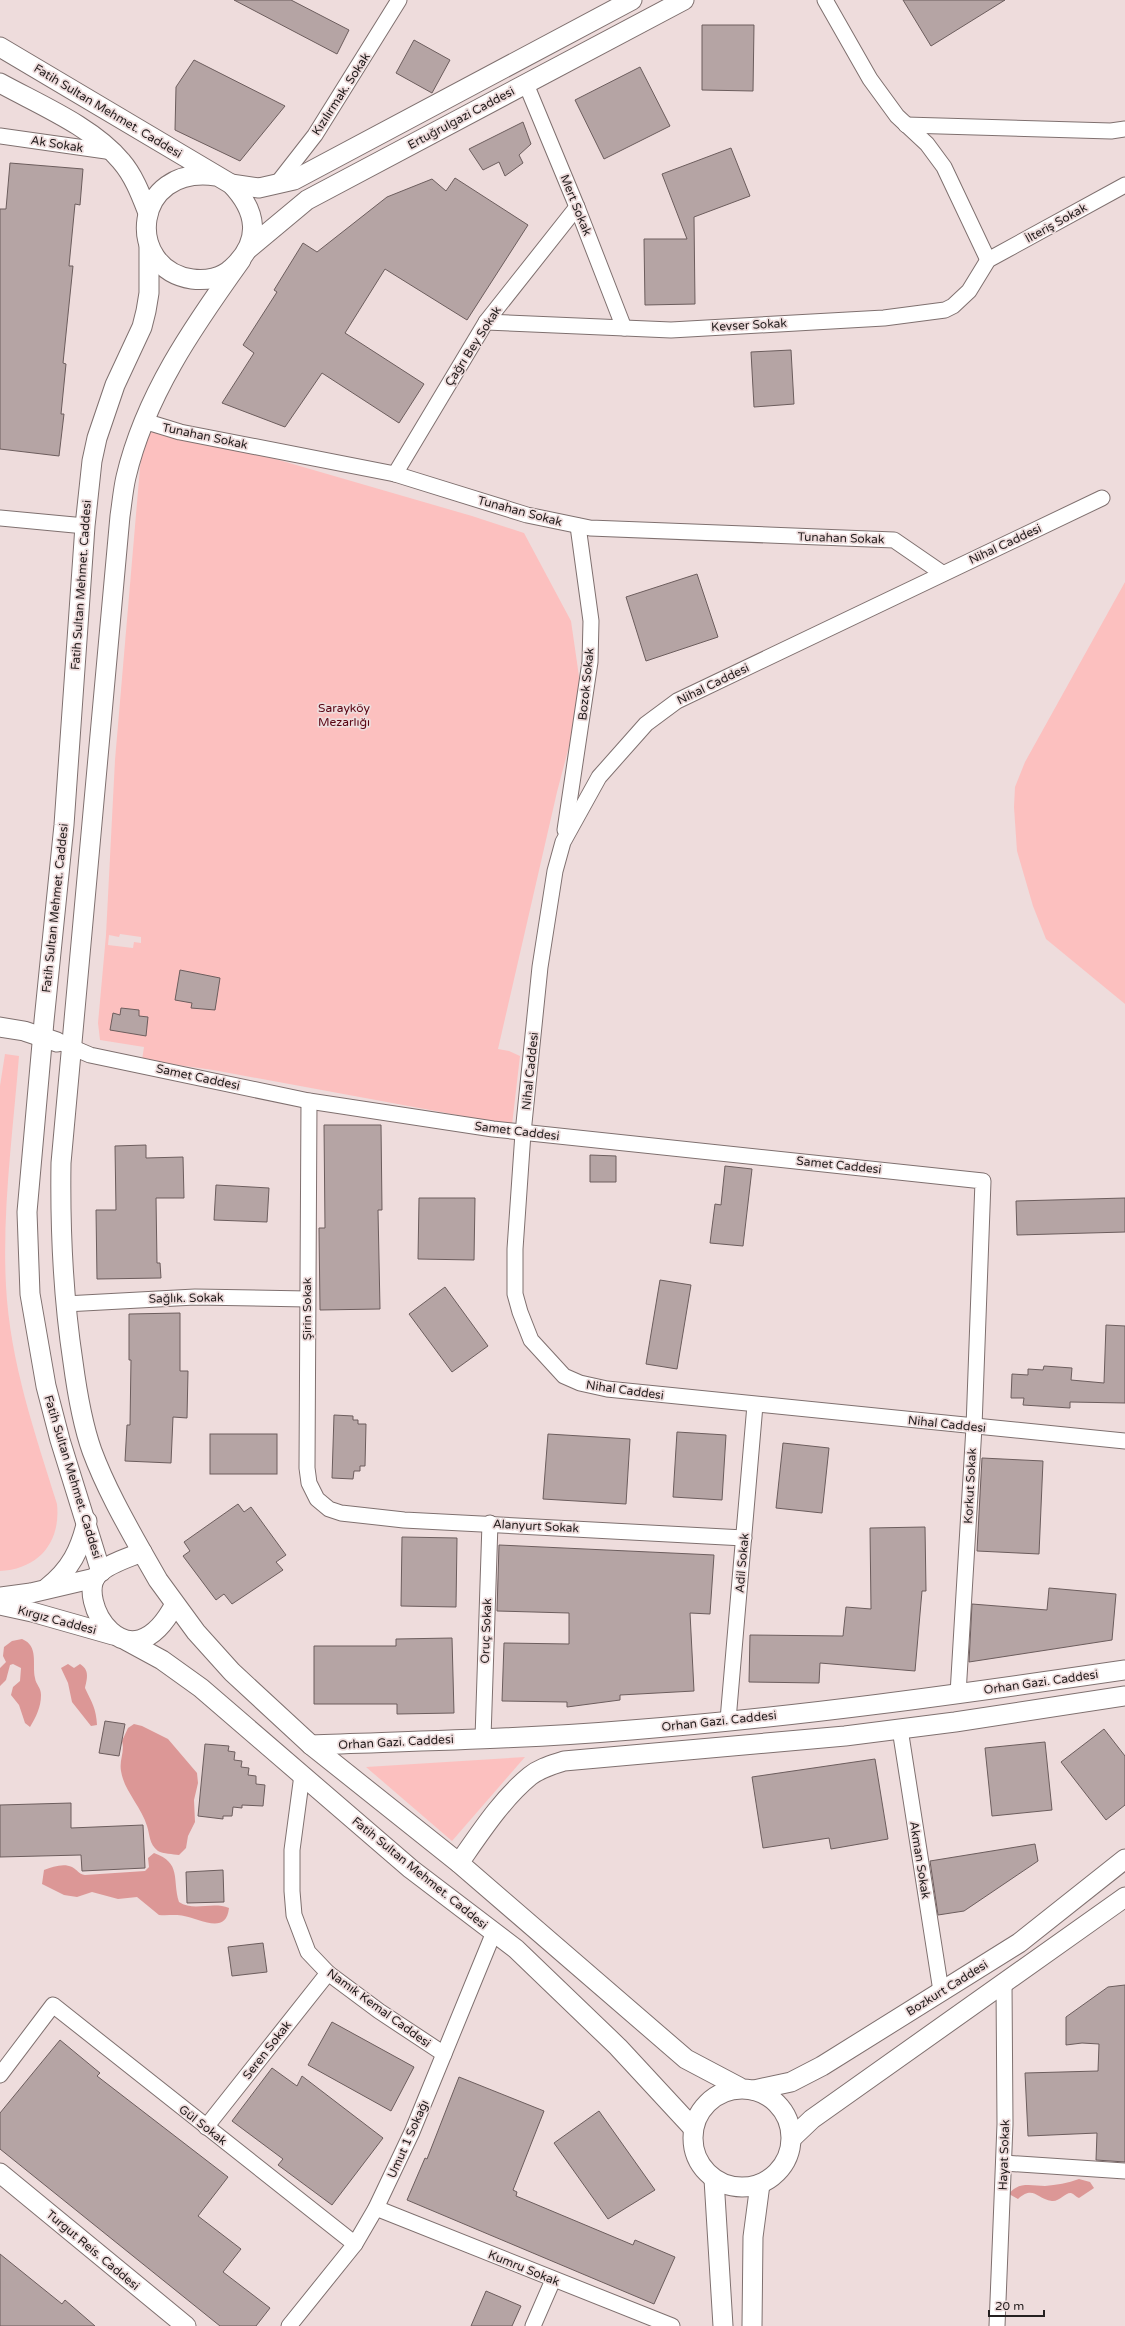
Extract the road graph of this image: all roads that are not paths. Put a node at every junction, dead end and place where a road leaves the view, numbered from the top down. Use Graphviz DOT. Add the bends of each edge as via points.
graph roads {
  1 [pos="399,0"];
  2 [pos="632,0"];
  3 [pos="684,0"];
  4 [pos="825,0"];
  5 [pos="0,47"];
  6 [pos="0,83"];
  7 [pos="526,84"];
  8 [pos="906,124"];
  9 [pos="1125,129"];
  10 [pos="0,136"];
  11 [pos="113,152"];
  12 [pos="223,180"];
  13 [pos="276,185"];
  14 [pos="1125,185"];
  15 [pos="577,207"];
  16 [pos="148,213"];
  17 [pos="149,246"];
  18 [pos="244,255"];
  19 [pos="988,260"];
  20 [pos="486,322"];
  21 [pos="624,328"];
  22 [pos="144,421"];
  23 [pos="395,474"];
  24 [pos="1102,498"];
  25 [pos="0,518"];
  26 [pos="85,526"];
  27 [pos="578,526"];
  28 [pos="942,573"];
  29 [pos="563,842"];
  30 [pos="0,1027"];
  31 [pos="58,1042"];
  32 [pos="309,1101"];
  33 [pos="523,1133"];
  34 [pos="983,1181"];
  35 [pos="307,1299"];
  36 [pos="65,1304"];
  37 [pos="756,1405"];
  38 [pos="974,1427"];
  39 [pos="1125,1442"];
  40 [pos="329,1509"];
  41 [pos="86,1521"];
  42 [pos="490,1524"];
  43 [pos="744,1538"];
  44 [pos="142,1552"];
  45 [pos="98,1575"];
  46 [pos="44,1591"];
  47 [pos="0,1597"];
  48 [pos="175,1604"];
  49 [pos="0,1605"];
  50 [pos="120,1638"];
  51 [pos="1125,1670"];
  52 [pos="958,1694"];
  53 [pos="1125,1696"];
  54 [pos="728,1720"];
  55 [pos="900,1729"];
  56 [pos="483,1738"];
  57 [pos="311,1745"];
  58 [pos="724,1746"];
  59 [pos="302,1775"];
  60 [pos="1125,1859"];
  61 [pos="459,1863"];
  62 [pos="1125,1897"];
  63 [pos="494,1932"];
  64 [pos="328,1973"];
  65 [pos="1004,1984"];
  66 [pos="941,1992"];
  67 [pos="444,2054"];
  68 [pos="0,2075"];
  69 [pos="746,2089"];
  70 [pos="206,2127"];
  71 [pos="693,2128"];
  72 [pos="792,2138"];
  73 [pos="1004,2163"];
  74 [pos="1125,2171"];
  75 [pos="0,2173"];
  76 [pos="714,2179"];
  77 [pos="760,2184"];
  78 [pos="376,2208"];
  79 [pos="354,2244"];
  80 [pos="554,2280"];
  81 [pos="186,2326"];
  82 [pos="289,2326"];
  83 [pos="532,2326"];
  84 [pos="672,2326"];
  85 [pos="723,2326"];
  86 [pos="752,2326"];
  87 [pos="997,2326"];
  1 -- 13 [label="street, Kızılırmak. Sokak" via="315,135"];
  2 -- 13 [label="street, Ertuğrulgazi Caddesi" via="294,180"];
  3 -- 7 [label="street, Ertuğrulgazi Caddesi"];
  4 -- 8 [label="street" via="870,79 897,116"];
  5 -- 12 [label="street, Fatih Sultan Mehmet. Caddesi"];
  6 -- 11 [label="street, Fatih Sultan Mehmet. Caddesi" via="80,128"];
  7 -- 15 [label="street, Mert Sokak"];
  7 -- 18 [label="street, Ertuğrulgazi Caddesi" via="307,200"];
  8 -- 9 [label="street" via="993,129"];
  8 -- 19 [label="street" via="927,144 944,167"];
  10 -- 11 [label="street, Ak Sokak"];
  11 -- 16 [label="street, Fatih Sultan Mehmet. Caddesi" via="129,171"];
  12 -- 13 [label="street, Ertuğrulgazi Caddesi" via="259,188"];
  12 -- 16 [label="street, Fatih Sultan Mehmet. Caddesi" via="199,174 182,176 166,184 155,197"];
  12 -- 18 [label="street, Fatih Sultan Mehmet. Caddesi" via="244,197 251,214 253,233"];
  14 -- 19 [label="street, İlteriş Sokak"];
  15 -- 20 [label="street, Çağrı Bey Sokak"];
  15 -- 21 [label="street, Mert Sokak"];
  16 -- 17 [label="street, Fatih Sultan Mehmet. Caddesi" via="146,230"];
  17 -- 18 [label="street, Fatih Sultan Mehmet. Caddesi" via="157,259 169,270 183,278 199,280 214,278 229,271"];
  17 -- 26 [label="street, Fatih Sultan Mehmet. Caddesi" via="149,293 146,311 142,327 115,385 97,438"];
  18 -- 22 [label="street, Fatih Sultan Mehmet. Caddesi" via="202,314 163,380"];
  19 -- 21 [label="street, Kevser Sokak" via="969,291 945,310 884,318 679,330"];
  20 -- 21 [label="street, Kevser Sokak"];
  20 -- 23 [label="street, Çağrı Bey Sokak"];
  22 -- 23 [label="street, Tunahan Sokak" via="180,432"];
  22 -- 31 [label="street, Fatih Sultan Mehmet. Caddesi" via="126,478 120,516"];
  23 -- 27 [label="street, Tunahan Sokak" via="527,515"];
  24 -- 28 [label="street, Nihal Caddesi"];
  25 -- 26 [label="street"];
  26 -- 31 [label="street, Fatih Sultan Mehmet. Caddesi" via="64,824"];
  27 -- 28 [label="street, Tunahan Sokak" via="894,540"];
  27 -- 29 [label="street, Bozok Sokak" via="591,621 590,662"];
  28 -- 29 [label="street, Nihal Caddesi" via="677,701 646,724 599,776"];
  29 -- 33 [label="street, Nihal Caddesi" via="555,871 540,967"];
  30 -- 31 [label="street"];
  31 -- 32 [label="street, Samet Caddesi" via="90,1055"];
  31 -- 36 [label="street, Fatih Sultan Mehmet. Caddesi" via="61,1247"];
  31 -- 41 [label="street, Fatih Sultan Mehmet. Caddesi" via="27,1212 30,1294 46,1386"];
  32 -- 33 [label="street, Samet Caddesi"];
  32 -- 35 [label="street, Şirin Sokak"];
  33 -- 34 [label="street, Samet Caddesi"];
  33 -- 37 [label="street, Nihal Caddesi" via="515,1249 515,1294 531,1340 543,1355 564,1376 580,1383 607,1389"];
  34 -- 38 [label="street, Korkut Sokak"];
  35 -- 36 [label="street, Sağlık. Sokak" via="195,1297"];
  35 -- 40 [label="street, Şirin Sokak" via="307,1468 317,1499"];
  36 -- 44 [label="street, Fatih Sultan Mehmet. Caddesi" via="77,1390 87,1434 105,1480"];
  37 -- 38 [label="street, Nihal Caddesi"];
  37 -- 43 [label="street, Adil Sokak"];
  38 -- 39 [label="street, Nihal Caddesi"];
  38 -- 52 [label="street, Korkut Sokak"];
  40 -- 42 [label="street, Alanyurt Sokak" via="341,1513 404,1520"];
  41 -- 45 [label="street, Fatih Sultan Mehmet. Caddesi"];
  41 -- 46 [label="street" via="76,1556 61,1577"];
  42 -- 43 [label="street, Alanyurt Sokak"];
  42 -- 56 [label="street, Oruç Sokak"];
  43 -- 54 [label="street, Adil Sokak"];
  44 -- 45 [label="street, Fatih Sultan Mehmet. Caddesi"];
  44 -- 48 [label="street, Fatih Sultan Mehmet. Caddesi"];
  45 -- 46 [label="street, Kırgız Caddesi"];
  45 -- 50 [label="street, Fatih Sultan Mehmet. Caddesi" via="93,1591 96,1610 104,1624"];
  46 -- 47 [label="street, Kırgız Caddesi"];
  48 -- 50 [label="street" via="159,1629 150,1636"];
  48 -- 57 [label="street, Fatih Sultan Mehmet. Caddesi" via="228,1667"];
  49 -- 50 [label="street, Kırgız Caddesi"];
  50 -- 59 [label="street, Fatih Sultan Mehmet. Caddesi" via="162,1660 195,1684"];
  51 -- 52 [label="street, Orhan Gazi. Caddesi"];
  52 -- 54 [label="street, Orhan Gazi. Caddesi"];
  53 -- 55 [label="street, Orhan Gazi. Caddesi"];
  54 -- 56 [label="street, Orhan Gazi. Caddesi" via="557,1735"];
  54 -- 58 [label="street"];
  55 -- 58 [label="street, Orhan Gazi. Caddesi"];
  55 -- 66 [label="street, Akman Sokak"];
  56 -- 57 [label="street, Orhan Gazi. Caddesi"];
  57 -- 61 [label="street, Fatih Sultan Mehmet. Caddesi"];
  58 -- 61 [label="street, Orhan Gazi. Caddesi" via="564,1761 546,1767 530,1776 495,1814"];
  59 -- 63 [label="street, Fatih Sultan Mehmet. Caddesi" via="411,1869"];
  59 -- 64 [label="street, Namık Kemal Caddesi" via="292,1850 294,1915 308,1952"];
  60 -- 66 [label="street, Bozkurt Caddesi" via="1019,1942"];
  61 -- 69 [label="street, Fatih Sultan Mehmet. Caddesi" via="686,2059"];
  62 -- 65 [label="street"];
  63 -- 67 [label="street, Umut 1 Sokağı"];
  63 -- 71 [label="street, Fatih Sultan Mehmet. Caddesi" via="516,1949 618,2047"];
  64 -- 67 [label="street, Namık Kemal Caddesi"];
  64 -- 70 [label="street, Seren Sokak"];
  65 -- 72 [label="street" via="812,2119"];
  65 -- 73 [label="street, Hayat Sokak"];
  66 -- 69 [label="street, Bozkurt Caddesi" via="804,2077"];
  67 -- 78 [label="street, Umut 1 Sokağı" via="412,2132"];
  68 -- 70 [label="street, Gül Sokak" via="53,2005"];
  69 -- 71 [label="street" via="723,2091 709,2100 699,2112"];
  69 -- 72 [label="street, Fatih Sultan Mehmet. Caddesi" via="782,2107 790,2122"];
  70 -- 79 [label="street, Gül Sokak"];
  71 -- 76 [label="street" via="691,2144 698,2160"];
  72 -- 77 [label="street, Fatih Sultan Mehmet. Caddesi" via="789,2154 781,2169"];
  73 -- 74 [label="street"];
  73 -- 87 [label="street, Hayat Sokak"];
  75 -- 81 [label="street, Turgut Reis. Caddesi"];
  76 -- 77 [label="street" via="737,2186"];
  76 -- 85 [label="street"];
  77 -- 86 [label="street" via="753,2237"];
  78 -- 79 [label="street, Umut 1 Sokağı"];
  78 -- 80 [label="street, Kumru Sokak"];
  79 -- 82 [label="street, Umut 1 Sokağı"];
  80 -- 83 [label="street"];
  80 -- 84 [label="street, Kumru Sokak"];
}
